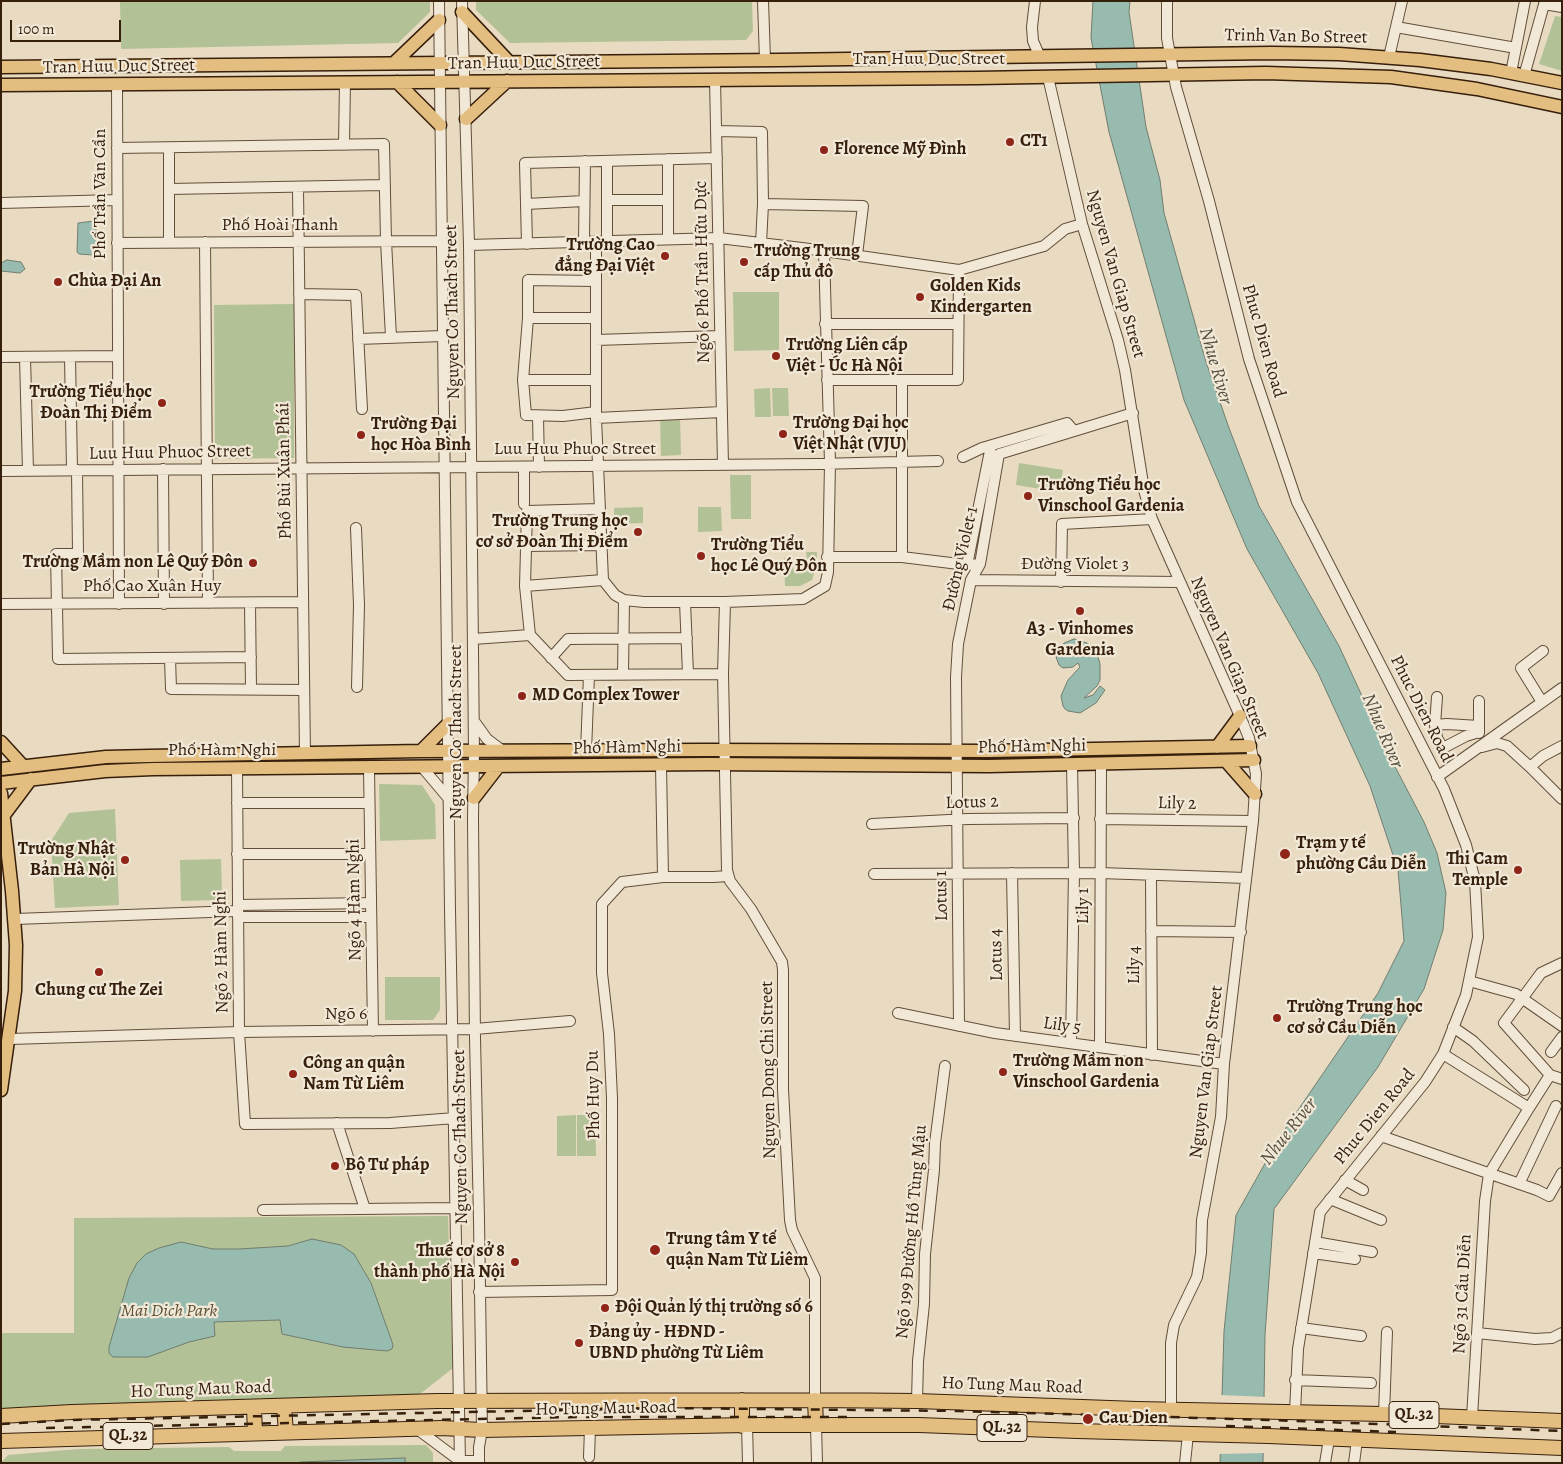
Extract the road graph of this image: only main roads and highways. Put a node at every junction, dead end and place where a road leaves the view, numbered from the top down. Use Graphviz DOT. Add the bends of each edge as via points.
graph roads {
  1 [pos="462,7"];
  2 [pos="439,20"];
  3 [pos="1040,57"];
  4 [pos="765,60"];
  5 [pos="509,62"];
  6 [pos="394,64"];
  7 [pos="1,67"];
  8 [pos="1048,77"];
  9 [pos="765,79"];
  10 [pos="507,81"];
  11 [pos="397,82"];
  12 [pos="1558,83"];
  13 [pos="1,85"];
  14 [pos="1528,99"];
  15 [pos="1562,107"];
  16 [pos="1562,113"];
  17 [pos="466,119"];
  18 [pos="440,124"];
  19 [pos="1240,716"];
  20 [pos="449,723"];
  21 [pos="1,742"];
  22 [pos="1250,746"];
  23 [pos="1217,747"];
  24 [pos="421,751"];
  25 [pos="1254,760"];
  26 [pos="1226,761"];
  27 [pos="175,762"];
  28 [pos="24,766"];
  29 [pos="498,767"];
  30 [pos="1,769"];
  31 [pos="31,780"];
  32 [pos="1,783"];
  33 [pos="1,793"];
  34 [pos="1255,794"];
  35 [pos="474,798"];
  36 [pos="4,814"];
  37 [pos="1,1090"];
  38 [pos="742,1400"];
  39 [pos="816,1400"];
  40 [pos="954,1403"];
  41 [pos="284,1407"];
  42 [pos="254,1408"];
  43 [pos="1,1416"];
  44 [pos="1562,1421"];
  45 [pos="816,1425"];
  46 [pos="744,1426"];
  47 [pos="954,1426"];
  48 [pos="286,1432"];
  49 [pos="255,1433"];
  50 [pos="1,1441"];
  51 [pos="1562,1448"];
  1 -- 5 [label="main road"];
  2 -- 6 [label="main road"];
  3 -- 4 [label="main road, Tran Huu Duc Street"];
  3 -- 12 [label="main road, Trinh Van Bo Street" via="1339,54 1467,66"];
  4 -- 5 [label="main road, Tran Huu Duc Street"];
  4 -- 9 [label="main road"];
  5 -- 6 [label="main road, Tran Huu Duc Street"];
  6 -- 7 [label="main road, Tran Huu Duc Street"];
  8 -- 9 [label="main road, Tran Huu Duc Street"];
  8 -- 14 [label="main road, Trinh Van Bo Street" via="1266,73 1391,77"];
  9 -- 10 [label="main road, Tran Huu Duc Street"];
  10 -- 11 [label="main road, Tran Huu Duc Street"];
  10 -- 17 [label="main road"];
  11 -- 13 [label="main road, Tran Huu Duc Street"];
  11 -- 18 [label="main road"];
  14 -- 15 [label="main road, Trinh Van Bo Street"];
  14 -- 16 [label="main road, Trinh Van Bo Street"];
  19 -- 23 [label="main road"];
  20 -- 24 [label="main road"];
  21 -- 28 [label="main road"];
  22 -- 23 [label="main road, Phố Hàm Nghi"];
  23 -- 24 [label="main road, Phố Hàm Nghi" via="956,751"];
  24 -- 27 [label="main road, Phố Hàm Nghi" via="305,753"];
  25 -- 26 [label="main road, Phố Hàm Nghi"];
  26 -- 29 [label="main road, Phố Hàm Nghi" via="956,766"];
  26 -- 34 [label="main road"];
  27 -- 28 [label="main road, Phố Hàm Nghi" via="106,757"];
  27 -- 29 [label="main road, Phố Hàm Nghi" via="237,768"];
  27 -- 31 [label="main road, Phố Hàm Nghi"];
  28 -- 30 [label="main road, Phố Hàm Nghi"];
  29 -- 35 [label="main road"];
  31 -- 32 [label="main road, Phố Hàm Nghi"];
  31 -- 36 [label="main road"];
  33 -- 36 [label="main road"];
  36 -- 37 [label="main road" via="15,919 15,991"];
  38 -- 39 [label="highway, Ho Tung Mau Road / QL.32"];
  38 -- 41 [label="highway, Ho Tung Mau Road / QL.32" via="458,1401"];
  38 -- 46 [label="highway"];
  39 -- 40 [label="highway, Ho Tung Mau Road / QL.32"];
  39 -- 45 [label="highway"];
  40 -- 44 [label="highway, Ho Tung Mau Road / QL.32"];
  40 -- 47 [label="highway"];
  41 -- 42 [label="highway, Ho Tung Mau Road / QL.32"];
  41 -- 48 [label="highway"];
  42 -- 43 [label="highway, Ho Tung Mau Road / QL.32"];
  42 -- 49 [label="highway"];
  45 -- 46 [label="highway, Ho Tung Mau Road / QL.32"];
  45 -- 47 [label="highway, Ho Tung Mau Road / QL.32"];
  46 -- 48 [label="highway, Ho Tung Mau Road / QL.32"];
  47 -- 51 [label="highway, Ho Tung Mau Road / QL.32"];
  48 -- 49 [label="highway, Ho Tung Mau Road / QL.32"];
  49 -- 50 [label="highway, Ho Tung Mau Road / QL.32"];
}
